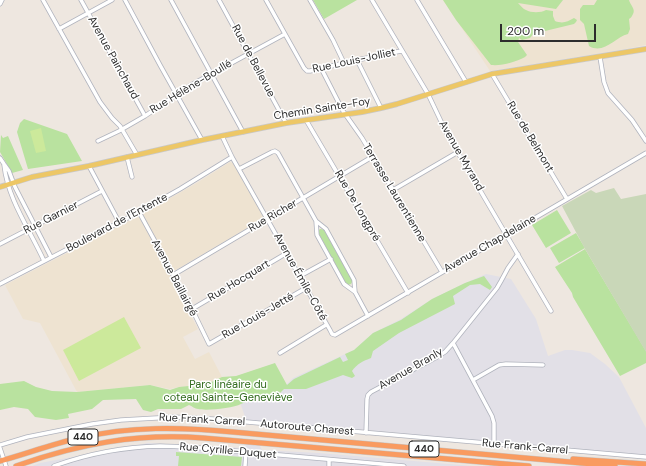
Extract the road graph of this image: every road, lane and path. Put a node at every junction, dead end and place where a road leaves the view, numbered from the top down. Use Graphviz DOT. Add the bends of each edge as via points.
graph roads {
  1 [pos="2,0"];
  2 [pos="43,0"];
  3 [pos="81,0"];
  4 [pos="112,0"];
  5 [pos="125,0"];
  6 [pos="171,0"];
  7 [pos="219,0"];
  8 [pos="266,0"];
  9 [pos="310,0"];
  10 [pos="372,0"];
  11 [pos="418,0"];
  12 [pos="0,4"];
  13 [pos="88,13"];
  14 [pos="59,29"];
  15 [pos="284,34"];
  16 [pos="646,49"];
  17 [pos="401,51"];
  18 [pos="248,54"];
  19 [pos="600,57"];
  20 [pos="357,60"];
  21 [pos="344,63"];
  22 [pos="321,68"];
  23 [pos="211,73"];
  24 [pos="492,74"];
  25 [pos="466,82"];
  26 [pos="428,94"];
  27 [pos="176,95"];
  28 [pos="381,108"];
  29 [pos="346,114"];
  30 [pos="145,116"];
  31 [pos="306,120"];
  32 [pos="286,123"];
  33 [pos="122,129"];
  34 [pos="243,132"];
  35 [pos="222,136"];
  36 [pos="202,140"];
  37 [pos="98,141"];
  38 [pos="646,141"];
  39 [pos="458,152"];
  40 [pos="646,153"];
  41 [pos="137,155"];
  42 [pos="128,157"];
  43 [pos="232,157"];
  44 [pos="372,157"];
  45 [pos="0,158"];
  46 [pos="4,164"];
  47 [pos="89,166"];
  48 [pos="239,169"];
  49 [pos="132,177"];
  50 [pos="340,177"];
  51 [pos="13,182"];
  52 [pos="7,184"];
  53 [pos="0,187"];
  54 [pos="392,190"];
  55 [pos="102,191"];
  56 [pos="303,199"];
  57 [pos="567,199"];
  58 [pos="139,212"];
  59 [pos="267,219"];
  60 [pos="316,221"];
  61 [pos="119,222"];
  62 [pos="34,226"];
  63 [pos="28,229"];
  64 [pos="507,235"];
  65 [pos="0,244"];
  66 [pos="287,253"];
  67 [pos="518,254"];
  68 [pos="51,258"];
  69 [pos="331,260"];
  70 [pos="44,261"];
  71 [pos="442,272"];
  72 [pos="173,275"];
  73 [pos="300,276"];
  74 [pos="0,284"];
  75 [pos="306,288"];
  76 [pos="355,292"];
  77 [pos="408,293"];
  78 [pos="192,309"];
  79 [pos="551,311"];
  80 [pos="368,316"];
  81 [pos="326,325"];
  82 [pos="333,334"];
  83 [pos="453,343"];
  84 [pos="209,344"];
  85 [pos="280,353"];
  86 [pos="543,365"];
  87 [pos="473,380"];
  88 [pos="366,433"];
  89 [pos="494,444"];
  90 [pos="0,445"];
  91 [pos="0,448"];
  92 [pos="246,452"];
  93 [pos="646,457"];
  94 [pos="539,459"];
  95 [pos="329,460"];
  96 [pos="2,461"];
  97 [pos="646,464"];
  98 [pos="6,466"];
  99 [pos="16,466"];
  100 [pos="54,466"];
  101 [pos="245,466"];
  102 [pos="329,466"];
  103 [pos="404,466"];
  104 [pos="529,466"];
  105 [pos="616,466"];
  1 -- 12 [label="street"];
  2 -- 14 [label="street"];
  3 -- 13 [label="street, Avenue Painchaud"];
  4 -- 13 [label="street"];
  5 -- 27 [label="street"];
  6 -- 23 [label="street"];
  7 -- 18 [label="street, Rue de Bellevue"];
  8 -- 15 [label="street"];
  9 -- 21 [label="street"];
  10 -- 17 [label="street, Avenue Myrand"];
  11 -- 25 [label="street"];
  13 -- 14 [label="street"];
  13 -- 30 [label="street, Avenue Painchaud"];
  14 -- 33 [label="street" via="100,102"];
  15 -- 18 [label="street, Rue Hélène-Boullé"];
  15 -- 22 [label="street, Rue Louis-Jolliet" via="307,71"];
  16 -- 19 [label="main road, Chemin Sainte-Foy"];
  17 -- 20 [label="street, Rue Louis-Jolliet"];
  17 -- 26 [label="street, Avenue Myrand"];
  18 -- 23 [label="street, Rue Hélène-Boullé"];
  18 -- 32 [label="street, Rue de Bellevue"];
  19 -- 24 [label="main road, Chemin Sainte-Foy"];
  19 -- 38 [label="street" via="608,93 632,120"];
  20 -- 21 [label="street, Rue Louis-Jolliet"];
  20 -- 28 [label="street"];
  21 -- 22 [label="street, Rue Louis-Jolliet"];
  22 -- 29 [label="street, Terrasse Laurentienne"];
  23 -- 27 [label="street, Rue Hélène-Boullé"];
  23 -- 34 [label="street"];
  24 -- 25 [label="main road, Chemin Sainte-Foy"];
  24 -- 57 [label="street, Rue de Belmont"];
  25 -- 26 [label="main road, Chemin Sainte-Foy"];
  26 -- 28 [label="main road, Chemin Sainte-Foy"];
  26 -- 39 [label="street, Avenue Myrand"];
  27 -- 30 [label="street, Rue Hélène-Boullé"];
  27 -- 36 [label="street"];
  28 -- 29 [label="main road, Chemin Sainte-Foy"];
  29 -- 31 [label="main road, Chemin Sainte-Foy"];
  29 -- 44 [label="street, Terrasse Laurentienne"];
  30 -- 33 [label="street, Rue Hélène-Boullé"];
  31 -- 32 [label="main road, Chemin Sainte-Foy"];
  31 -- 50 [label="street, Rue De Longpré"];
  32 -- 34 [label="main road, Chemin Sainte-Foy"];
  33 -- 37 [label="street, Rue Hélène-Boullé"];
  33 -- 41 [label="street"];
  34 -- 35 [label="main road, Chemin Sainte-Foy"];
  35 -- 36 [label="main road, Chemin Sainte-Foy"];
  35 -- 43 [label="street, Avenue Émile-Côté"];
  36 -- 41 [label="main road, Chemin Sainte-Foy"];
  39 -- 54 [label="street"];
  39 -- 64 [label="street, Avenue Myrand"];
  40 -- 57 [label="street, Avenue Chapdelaine"];
  41 -- 42 [label="main road, Chemin Sainte-Foy"];
  42 -- 47 [label="main road, Chemin Sainte-Foy"];
  42 -- 49 [label="street"];
  43 -- 48 [label="street, Avenue Émile-Côté"];
  43 -- 58 [label="street, Boulevard de l'Entente"];
  44 -- 50 [label="street, Rue Richer"];
  44 -- 54 [label="street, Terrasse Laurentienne"];
  45 -- 46 [label="street"];
  46 -- 51 [label="street"];
  46 -- 52 [label="street"];
  47 -- 51 [label="main road, Chemin Sainte-Foy"];
  47 -- 55 [label="street"];
  48 -- 56 [label="street" via="276,152"];
  48 -- 59 [label="street, Avenue Émile-Côté"];
  50 -- 56 [label="street, Rue Richer"];
  50 -- 77 [label="street, Rue De Longpré"];
  51 -- 52 [label="main road, Chemin Sainte-Foy"];
  51 -- 62 [label="street"];
  52 -- 53 [label="main road, Chemin Sainte-Foy"];
  52 -- 63 [label="street"];
  54 -- 71 [label="street, Terrasse Laurentienne"];
  55 -- 61 [label="street"];
  55 -- 62 [label="street, Rue Garnier"];
  56 -- 59 [label="street, Rue Richer"];
  56 -- 60 [label="street"];
  57 -- 64 [label="street, Avenue Chapdelaine"];
  58 -- 61 [label="street, Boulevard de l'Entente"];
  58 -- 72 [label="street, Avenue Baillairgé"];
  59 -- 66 [label="street, Avenue Émile-Côté"];
  59 -- 72 [label="street, Rue Richer"];
  60 -- 69 [label="street" via="316,234"];
  60 -- 76 [label="street" via="326,229 354,280"];
  61 -- 68 [label="street, Boulevard de l'Entente"];
  62 -- 63 [label="street, Rue Garnier"];
  62 -- 68 [label="street"];
  63 -- 65 [label="street, Rue Garnier"];
  63 -- 70 [label="street"];
  64 -- 67 [label="street, Avenue Myrand"];
  64 -- 71 [label="street, Avenue Chapdelaine"];
  66 -- 73 [label="street, Avenue Émile-Côté"];
  66 -- 78 [label="street, Rue Hocquart"];
  67 -- 79 [label="street, Avenue Myrand"];
  67 -- 83 [label="street, Avenue Branly" via="497,288"];
  68 -- 70 [label="street, Boulevard de l'Entente"];
  69 -- 73 [label="street"];
  69 -- 76 [label="street" via="344,284"];
  70 -- 74 [label="street, Boulevard de l'Entente"];
  71 -- 77 [label="street, Avenue Chapdelaine"];
  72 -- 78 [label="street, Avenue Baillairgé"];
  73 -- 75 [label="street, Avenue Émile-Côté"];
  75 -- 81 [label="street, Avenue Émile-Côté"];
  75 -- 84 [label="street, Rue Louis-Jetté"];
  76 -- 80 [label="street"];
  77 -- 80 [label="street, Avenue Chapdelaine"];
  78 -- 84 [label="street, Avenue Baillairgé"];
  80 -- 82 [label="street, Avenue Chapdelaine"];
  81 -- 82 [label="street, Avenue Émile-Côté"];
  81 -- 85 [label="street"];
  83 -- 87 [label="street"];
  83 -- 88 [label="street, Avenue Branly" via="437,357 370,393 367,399"];
  86 -- 87 [label="street" via="499,365"];
  87 -- 89 [label="street" via="492,416"];
  88 -- 89 [label="street, Rue Frank-Carrel"];
  88 -- 90 [label="street, Rue Frank-Carrel" via="213,419 158,417 92,424"];
  89 -- 93 [label="street, Rue Frank-Carrel"];
  91 -- 96 [label="street"];
  92 -- 95 [label="street, Rue Cyrille-Duquet"];
  92 -- 100 [label="street, Rue Cyrille-Duquet" via="160,446 93,454"];
  92 -- 101 [label="street"];
  94 -- 96 [label="highway, Autoroute Charest / 440" via="193,428 167,428 123,430 87,436"];
  94 -- 97 [label="highway"];
  94 -- 105 [label="highway, Autoroute Charest / 440"];
  95 -- 102 [label="street"];
  95 -- 103 [label="street, Rue Cyrille-Duquet"];
  96 -- 98 [label="street"];
  99 -- 104 [label="highway, Autoroute Charest / 440" via="91,445 134,438 164,437 207,438"];
}
